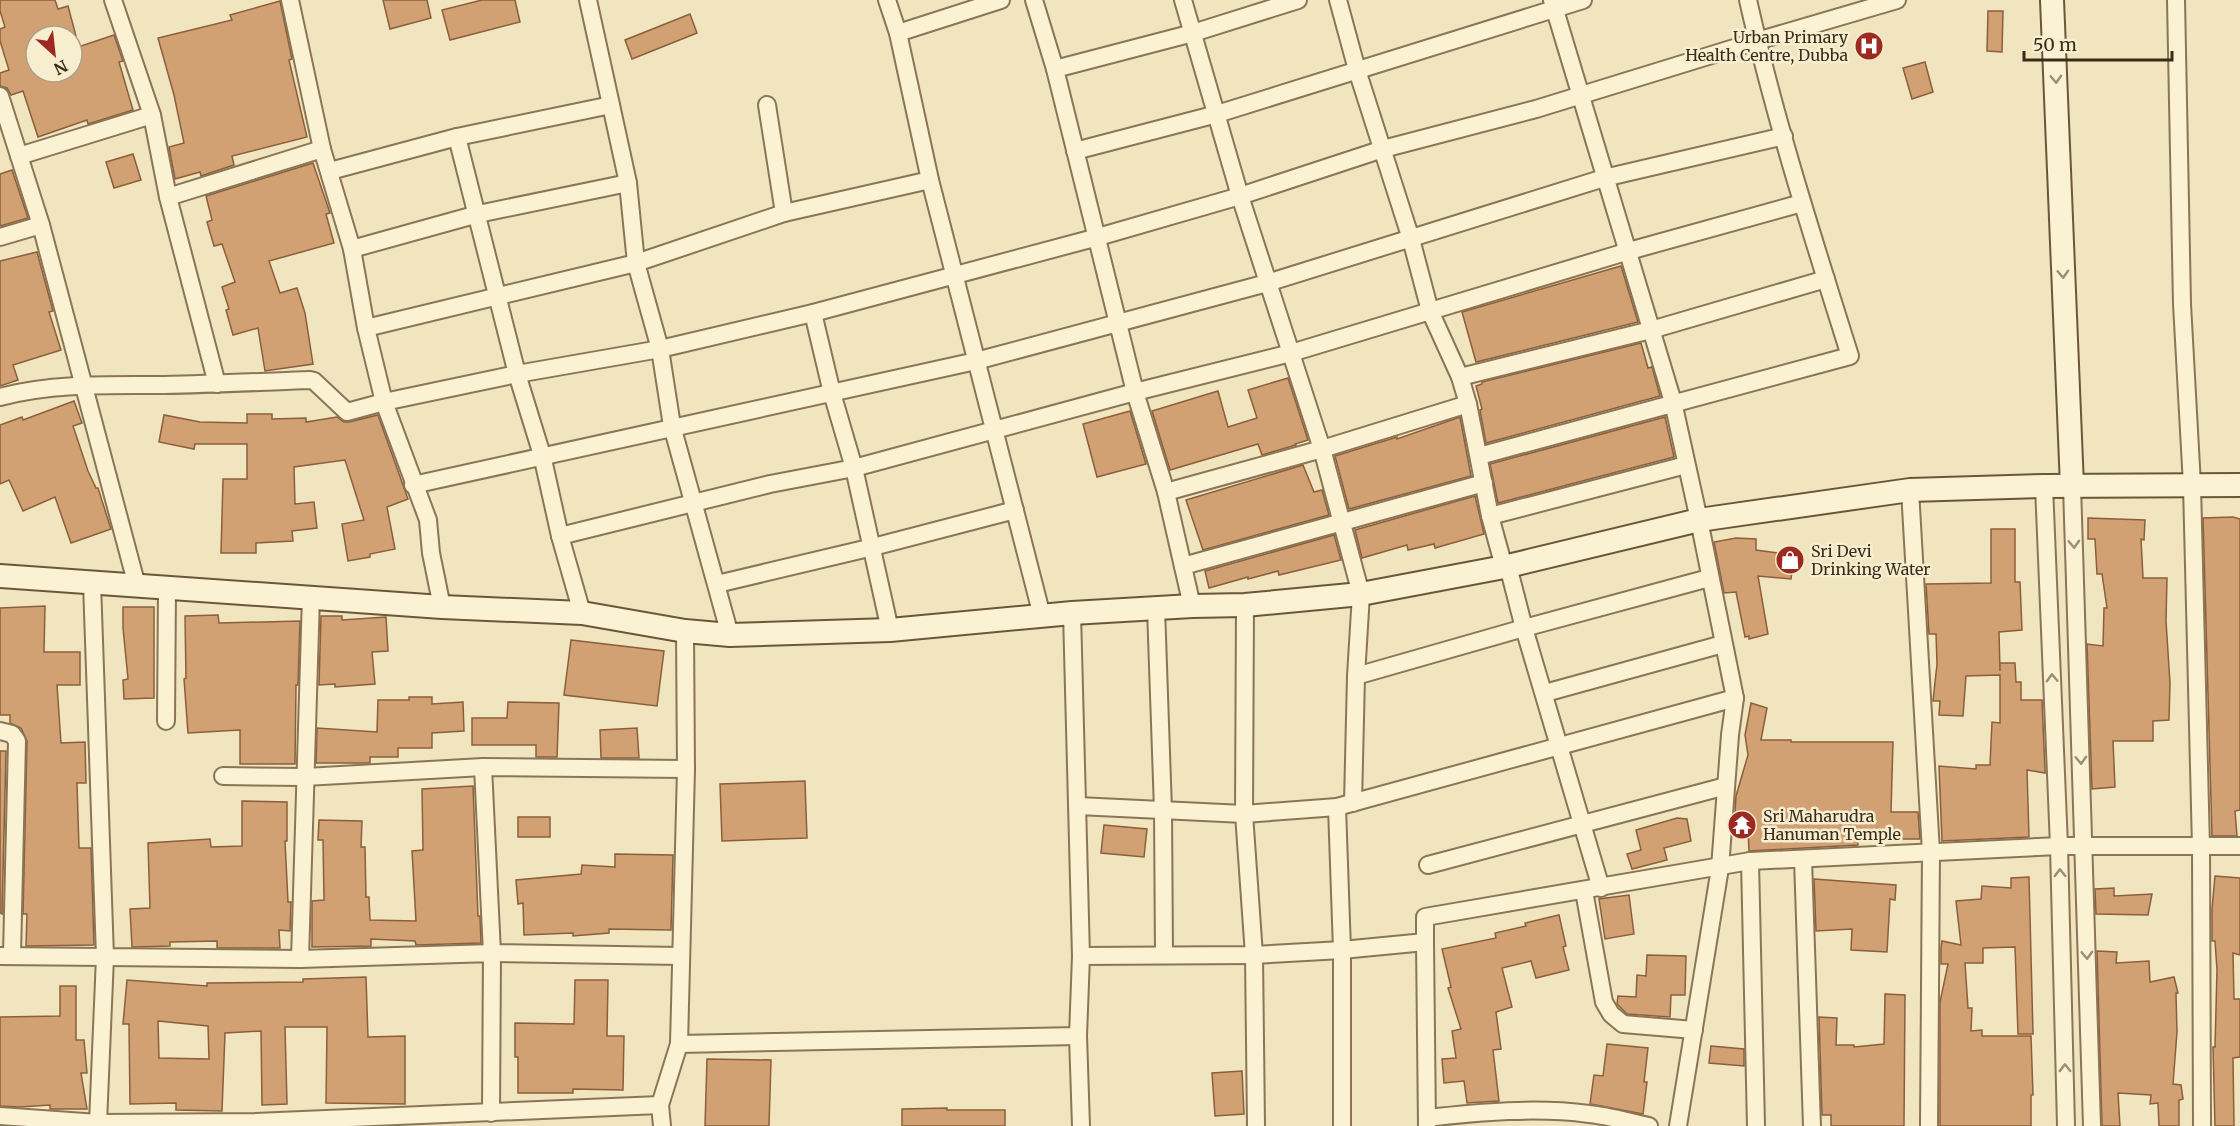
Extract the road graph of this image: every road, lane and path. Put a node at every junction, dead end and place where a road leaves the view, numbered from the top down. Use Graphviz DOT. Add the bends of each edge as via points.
graph roads {
  1 [pos="113,0"];
  2 [pos="290,0"];
  3 [pos="588,0"];
  4 [pos="887,0"];
  5 [pos="1001,0"];
  6 [pos="1034,0"];
  7 [pos="1183,0"];
  8 [pos="1298,0"];
  9 [pos="1338,0"];
  10 [pos="1583,0"];
  11 [pos="1748,0"];
  12 [pos="1897,0"];
  13 [pos="2052,0"];
  14 [pos="2176,0"];
  15 [pos="1553,4"];
  16 [pos="898,33"];
  17 [pos="1193,33"];
  18 [pos="1757,40"];
  19 [pos="1055,69"];
  20 [pos="1358,70"];
  21 [pos="1580,95"];
  22 [pos="0,96"];
  23 [pos="611,105"];
  24 [pos="767,105"];
  25 [pos="1217,114"];
  26 [pos="152,115"];
  27 [pos="1785,136"];
  28 [pos="457,138"];
  29 [pos="322,149"];
  30 [pos="1383,149"];
  31 [pos="1075,151"];
  32 [pos="19,156"];
  33 [pos="330,171"];
  34 [pos="1604,178"];
  35 [pos="930,180"];
  36 [pos="628,183"];
  37 [pos="1240,196"];
  38 [pos="168,197"];
  39 [pos="1802,203"];
  40 [pos="784,213"];
  41 [pos="478,214"];
  42 [pos="41,225"];
  43 [pos="0,237"];
  44 [pos="1098,237"];
  45 [pos="1411,239"];
  46 [pos="352,249"];
  47 [pos="1629,251"];
  48 [pos="636,263"];
  49 [pos="955,275"];
  50 [pos="1826,279"];
  51 [pos="1268,283"];
  52 [pos="496,295"];
  53 [pos="1430,311"];
  54 [pos="813,313"];
  55 [pos="1118,323"];
  56 [pos="366,328"];
  57 [pos="1651,330"];
  58 [pos="660,349"];
  59 [pos="1291,353"];
  60 [pos="976,361"];
  61 [pos="517,374"];
  62 [pos="1460,377"];
  63 [pos="217,384"];
  64 [pos="86,386"];
  65 [pos="1135,392"];
  66 [pos="832,393"];
  67 [pos="0,397"];
  68 [pos="384,402"];
  69 [pos="1673,402"];
  70 [pos="1468,404"];
  71 [pos="672,426"];
  72 [pos="995,430"];
  73 [pos="1322,449"];
  74 [pos="542,455"];
  75 [pos="1479,456"];
  76 [pos="1686,465"];
  77 [pos="854,468"];
  78 [pos="1484,483"];
  79 [pos="413,485"];
  80 [pos="2192,485"];
  81 [pos="2240,485"];
  82 [pos="2044,486"];
  83 [pos="2072,486"];
  84 [pos="1910,490"];
  85 [pos="1166,492"];
  86 [pos="694,504"];
  87 [pos="1015,510"];
  88 [pos="1490,516"];
  89 [pos="1343,520"];
  90 [pos="1700,520"];
  91 [pos="560,536"];
  92 [pos="873,547"];
  93 [pos="1183,566"];
  94 [pos="1506,566"];
  95 [pos="0,576"];
  96 [pos="1709,578"];
  97 [pos="92,583"];
  98 [pos="717,584"];
  99 [pos="137,586"];
  100 [pos="167,588"];
  101 [pos="1361,594"];
  102 [pos="311,596"];
  103 [pos="1245,605"];
  104 [pos="1191,606"];
  105 [pos="442,607"];
  106 [pos="1156,608"];
  107 [pos="582,613"];
  108 [pos="1072,613"];
  109 [pos="1042,616"];
  110 [pos="1524,628"];
  111 [pos="890,630"];
  112 [pos="685,631"];
  113 [pos="730,635"];
  114 [pos="1724,644"];
  115 [pos="1356,676"];
  116 [pos="1545,693"];
  117 [pos="1735,699"];
  118 [pos="166,721"];
  119 [pos="0,731"];
  120 [pos="1561,747"];
  121 [pos="483,767"];
  122 [pos="686,770"];
  123 [pos="223,776"];
  124 [pos="305,777"];
  125 [pos="1726,786"];
  126 [pos="1345,805"];
  127 [pos="1078,806"];
  128 [pos="1163,810"];
  129 [pos="1244,814"];
  130 [pos="1583,824"];
  131 [pos="2059,846"];
  132 [pos="2084,846"];
  133 [pos="2240,846"];
  134 [pos="2201,847"];
  135 [pos="1931,852"];
  136 [pos="1803,859"];
  137 [pos="1750,861"];
  138 [pos="1428,865"];
  139 [pos="1720,868"];
  140 [pos="1601,888"];
  141 [pos="1584,891"];
  142 [pos="1425,942"];
  143 [pos="1342,950"];
  144 [pos="492,953"];
  145 [pos="6,955"];
  146 [pos="1164,955"];
  147 [pos="1254,955"];
  148 [pos="681,956"];
  149 [pos="1081,956"];
  150 [pos="105,957"];
  151 [pos="300,958"];
  152 [pos="1694,1030"];
  153 [pos="1078,1036"];
  154 [pos="679,1044"];
  155 [pos="660,1104"];
  156 [pos="491,1113"];
  157 [pos="0,1116"];
  158 [pos="1427,1122"];
  159 [pos="255,1124"];
  160 [pos="98,1125"];
  161 [pos="662,1126"];
  162 [pos="1081,1126"];
  163 [pos="1256,1126"];
  164 [pos="1342,1126"];
  165 [pos="1649,1126"];
  166 [pos="1678,1126"];
  167 [pos="1756,1126"];
  168 [pos="1812,1126"];
  169 [pos="1929,1126"];
  170 [pos="2066,1126"];
  171 [pos="2092,1126"];
  172 [pos="2202,1126"];
  1 -- 26 [label="street"];
  2 -- 29 [label="street"];
  3 -- 23 [label="street"];
  4 -- 16 [label="street"];
  5 -- 16 [label="street"];
  6 -- 19 [label="street"];
  7 -- 17 [label="street"];
  8 -- 17 [label="street"];
  9 -- 20 [label="street"];
  10 -- 15 [label="street"];
  11 -- 18 [label="street"];
  12 -- 18 [label="street"];
  13 -- 83 [label="main road, one-way"];
  14 -- 80 [label="street" via="2182,304"];
  15 -- 20 [label="street"];
  15 -- 21 [label="street"];
  16 -- 35 [label="street"];
  17 -- 19 [label="street"];
  17 -- 25 [label="street"];
  18 -- 21 [label="street"];
  18 -- 27 [label="street"];
  19 -- 31 [label="street"];
  20 -- 25 [label="street"];
  20 -- 30 [label="street"];
  21 -- 30 [label="street"];
  21 -- 34 [label="street"];
  22 -- 32 [label="street"];
  23 -- 28 [label="street"];
  23 -- 36 [label="street"];
  24 -- 40 [label="street"];
  25 -- 31 [label="street"];
  25 -- 37 [label="street"];
  26 -- 32 [label="street"];
  26 -- 38 [label="street"];
  27 -- 34 [label="street"];
  27 -- 39 [label="street"];
  28 -- 33 [label="street"];
  28 -- 41 [label="street"];
  29 -- 33 [label="street"];
  29 -- 38 [label="street"];
  30 -- 37 [label="street"];
  30 -- 45 [label="street"];
  31 -- 44 [label="street"];
  32 -- 42 [label="street"];
  33 -- 46 [label="street"];
  34 -- 45 [label="street"];
  34 -- 47 [label="street"];
  35 -- 40 [label="street"];
  35 -- 49 [label="street"];
  36 -- 41 [label="street"];
  36 -- 48 [label="street"];
  37 -- 44 [label="street"];
  37 -- 51 [label="street"];
  38 -- 63 [label="street"];
  39 -- 47 [label="street"];
  39 -- 50 [label="street"];
  40 -- 48 [label="street"];
  41 -- 46 [label="street"];
  41 -- 52 [label="street"];
  42 -- 43 [label="street"];
  42 -- 64 [label="street"];
  44 -- 49 [label="street"];
  44 -- 55 [label="street"];
  45 -- 51 [label="street"];
  45 -- 53 [label="street"];
  46 -- 56 [label="street"];
  47 -- 53 [label="street"];
  47 -- 57 [label="street"];
  48 -- 52 [label="street"];
  48 -- 58 [label="street"];
  49 -- 54 [label="street"];
  49 -- 60 [label="street"];
  50 -- 57 [label="street"];
  50 -- 69 [label="street" via="1850,356"];
  51 -- 55 [label="street"];
  51 -- 59 [label="street"];
  52 -- 56 [label="street"];
  52 -- 61 [label="street"];
  53 -- 59 [label="street"];
  53 -- 62 [label="street"];
  54 -- 58 [label="street"];
  54 -- 66 [label="street"];
  55 -- 60 [label="street"];
  55 -- 65 [label="street"];
  56 -- 68 [label="street"];
  57 -- 62 [label="street"];
  57 -- 69 [label="street"];
  58 -- 61 [label="street"];
  58 -- 71 [label="street"];
  59 -- 65 [label="street"];
  59 -- 73 [label="street"];
  60 -- 66 [label="street"];
  60 -- 72 [label="street"];
  61 -- 68 [label="street"];
  61 -- 74 [label="street"];
  62 -- 70 [label="street"];
  63 -- 64 [label="street"];
  63 -- 68 [label="street" via="310,380 347,412"];
  64 -- 67 [label="street"];
  64 -- 99 [label="street"];
  65 -- 72 [label="street"];
  65 -- 85 [label="street"];
  66 -- 71 [label="street"];
  66 -- 77 [label="street"];
  68 -- 79 [label="street"];
  69 -- 75 [label="street"];
  69 -- 76 [label="street"];
  70 -- 73 [label="street"];
  70 -- 75 [label="street"];
  71 -- 74 [label="street"];
  71 -- 86 [label="street"];
  72 -- 77 [label="street"];
  72 -- 87 [label="street"];
  73 -- 85 [label="street"];
  73 -- 89 [label="street"];
  74 -- 79 [label="street"];
  74 -- 91 [label="street"];
  75 -- 78 [label="street"];
  76 -- 88 [label="street"];
  76 -- 90 [label="street"];
  77 -- 86 [label="street"];
  77 -- 92 [label="street"];
  78 -- 88 [label="street"];
  78 -- 89 [label="street"];
  79 -- 105 [label="street" via="428,520"];
  80 -- 81 [label="main road"];
  80 -- 83 [label="main road"];
  80 -- 134 [label="street"];
  82 -- 83 [label="main road"];
  82 -- 84 [label="main road"];
  131 -- 82 [label="street, one-way"];
  83 -- 132 [label="street, one-way"];
  84 -- 90 [label="main road"];
  84 -- 135 [label="street"];
  85 -- 93 [label="street"];
  86 -- 91 [label="street"];
  86 -- 98 [label="street"];
  87 -- 92 [label="street"];
  87 -- 109 [label="street"];
  88 -- 94 [label="street"];
  89 -- 93 [label="street"];
  89 -- 101 [label="street"];
  90 -- 94 [label="main road"];
  90 -- 96 [label="street"];
  91 -- 107 [label="street"];
  92 -- 98 [label="street"];
  92 -- 111 [label="street"];
  93 -- 104 [label="street"];
  94 -- 101 [label="main road"];
  94 -- 110 [label="street"];
  95 -- 97 [label="main road"];
  96 -- 110 [label="street"];
  96 -- 114 [label="street"];
  97 -- 99 [label="main road"];
  97 -- 150 [label="street"];
  98 -- 113 [label="street"];
  99 -- 100 [label="main road"];
  100 -- 102 [label="main road"];
  100 -- 118 [label="street"];
  101 -- 103 [label="main road"];
  101 -- 115 [label="street"];
  102 -- 105 [label="main road"];
  102 -- 124 [label="street"];
  103 -- 104 [label="main road"];
  103 -- 129 [label="street"];
  104 -- 106 [label="main road"];
  105 -- 107 [label="main road"];
  106 -- 108 [label="main road"];
  106 -- 128 [label="street"];
  107 -- 112 [label="main road"];
  108 -- 109 [label="main road"];
  108 -- 127 [label="street"];
  109 -- 111 [label="main road"];
  110 -- 115 [label="street"];
  110 -- 116 [label="street"];
  111 -- 113 [label="main road"];
  112 -- 113 [label="main road"];
  112 -- 122 [label="street"];
  114 -- 116 [label="street"];
  114 -- 117 [label="street"];
  115 -- 126 [label="street"];
  116 -- 120 [label="street"];
  117 -- 120 [label="street"];
  117 -- 125 [label="street"];
  119 -- 145 [label="street" via="12,734 17,741"];
  120 -- 126 [label="street"];
  120 -- 130 [label="street"];
  121 -- 122 [label="street"];
  121 -- 124 [label="street"];
  121 -- 144 [label="street"];
  122 -- 148 [label="street"];
  123 -- 124 [label="street"];
  124 -- 151 [label="street"];
  125 -- 130 [label="street"];
  125 -- 139 [label="street"];
  126 -- 129 [label="street"];
  126 -- 143 [label="street"];
  127 -- 128 [label="street"];
  127 -- 149 [label="street"];
  128 -- 129 [label="street"];
  128 -- 146 [label="street"];
  129 -- 147 [label="street"];
  130 -- 138 [label="street"];
  130 -- 140 [label="street"];
  131 -- 132 [label="street"];
  131 -- 135 [label="street"];
  170 -- 131 [label="street, one-way"];
  132 -- 134 [label="street"];
  132 -- 171 [label="street, one-way"];
  133 -- 134 [label="street"];
  134 -- 172 [label="street"];
  135 -- 136 [label="street"];
  135 -- 169 [label="street"];
  136 -- 137 [label="street"];
  136 -- 168 [label="street"];
  137 -- 139 [label="street"];
  137 -- 167 [label="street"];
  139 -- 140 [label="street"];
  139 -- 152 [label="street"];
  140 -- 141 [label="street"];
  141 -- 142 [label="street" via="1425,918"];
  141 -- 152 [label="street" via="1604,1002 1611,1014 1634,1027"];
  142 -- 143 [label="street"];
  142 -- 158 [label="street"];
  143 -- 147 [label="street"];
  143 -- 164 [label="street"];
  144 -- 148 [label="street"];
  144 -- 151 [label="street"];
  144 -- 156 [label="street"];
  145 -- 150 [label="street"];
  146 -- 147 [label="street"];
  146 -- 149 [label="street"];
  147 -- 163 [label="street"];
  148 -- 154 [label="street"];
  149 -- 153 [label="street"];
  150 -- 151 [label="street"];
  150 -- 160 [label="street"];
  152 -- 166 [label="street"];
  153 -- 154 [label="street"];
  153 -- 162 [label="street"];
  154 -- 155 [label="street"];
  155 -- 156 [label="street"];
  155 -- 161 [label="street"];
  156 -- 159 [label="street"];
  157 -- 160 [label="street"];
  158 -- 165 [label="street" via="1478,1112 1538,1110 1591,1114"];
  159 -- 160 [label="street"];
}
